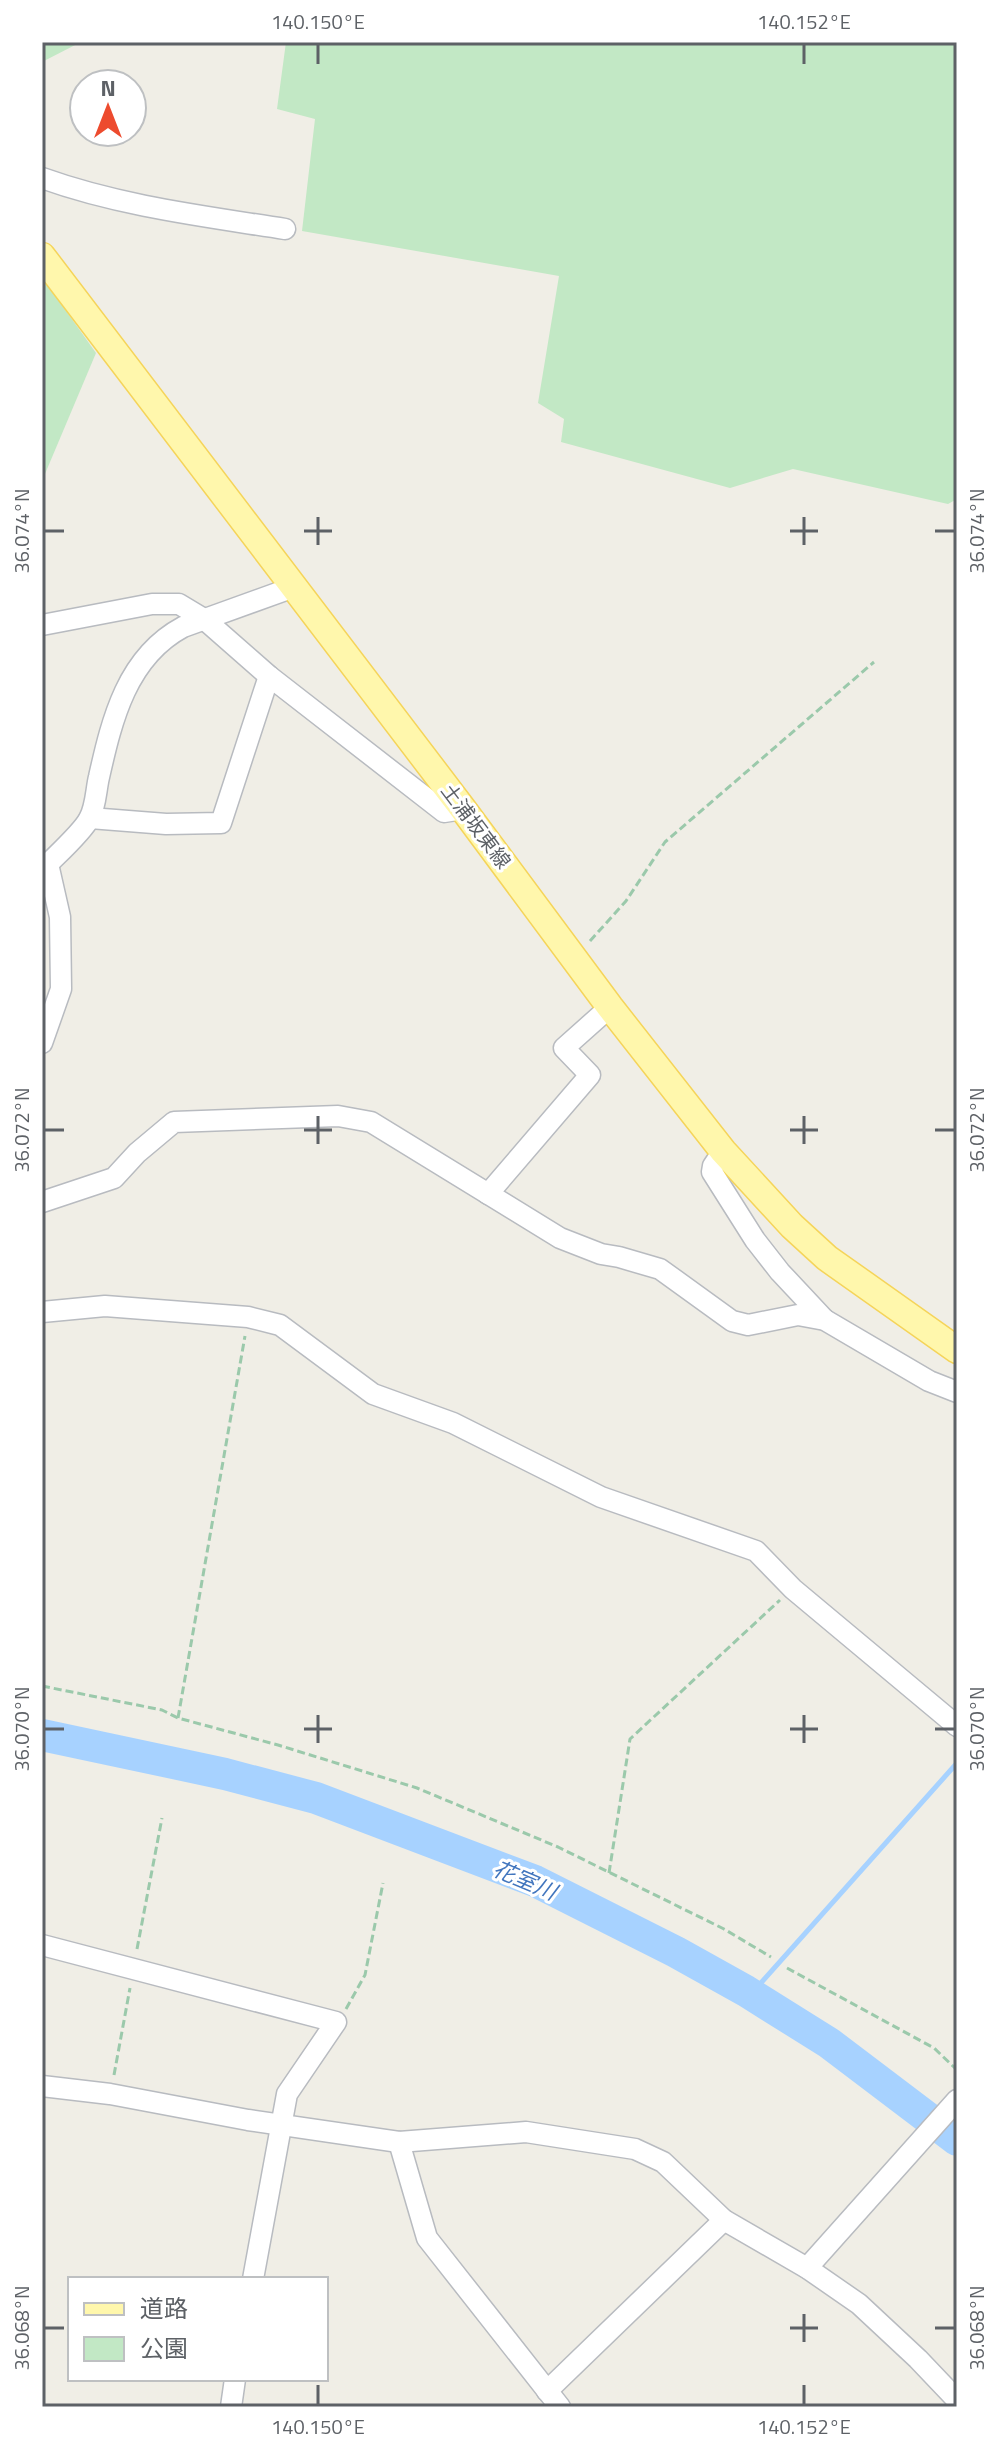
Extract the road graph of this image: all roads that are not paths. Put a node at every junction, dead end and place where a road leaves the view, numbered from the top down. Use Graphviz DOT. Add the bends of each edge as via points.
graph roads {
  1 [pos="42,178"];
  2 [pos="285,229"];
  3 [pos="42,256"];
  4 [pos="294,587"];
  5 [pos="204,619"];
  6 [pos="42,625"];
  7 [pos="269,676"];
  8 [pos="463,809"];
  9 [pos="90,818"];
  10 [pos="45,865"];
  11 [pos="610,1007"];
  12 [pos="42,1043"];
  13 [pos="723,1151"];
  14 [pos="488,1194"];
  15 [pos="42,1202"];
  16 [pos="42,1312"];
  17 [pos="825,1320"];
  18 [pos="957,1350"];
  19 [pos="957,1392"];
  20 [pos="957,1726"];
  21 [pos="42,1945"];
  22 [pos="42,2086"];
  23 [pos="957,2100"];
  24 [pos="281,2125"];
  25 [pos="399,2142"];
  26 [pos="724,2220"];
  27 [pos="807,2268"];
  28 [pos="253,2277"];
  29 [pos="235,2381"];
  30 [pos="553,2399"];
  31 [pos="957,2400"];
  32 [pos="231,2407"];
  1 -- 2 [label="street" via="130,204"];
  3 -- 4 [label="main road, 土浦坂東線"];
  4 -- 5 [label="street"];
  4 -- 8 [label="main road, 土浦坂東線"];
  5 -- 6 [label="street" via="179,604 152,604"];
  5 -- 7 [label="street"];
  5 -- 9 [label="street" via="167,636 138,667 111,725"];
  7 -- 8 [label="street" via="444,812"];
  7 -- 9 [label="street" via="221,823"];
  8 -- 11 [label="main road, 土浦坂東線"];
  9 -- 10 [label="street"];
  10 -- 12 [label="street" via="60,917 61,989"];
  11 -- 13 [label="main road, 土浦坂東線"];
  11 -- 14 [label="street" via="564,1048 590,1075"];
  13 -- 17 [label="street" via="712,1172 763,1251"];
  13 -- 18 [label="main road, 土浦坂東線" via="827,1258"];
  14 -- 15 [label="street" via="371,1122 338,1116 174,1122 114,1178"];
  14 -- 17 [label="street" via="579,1247 660,1269 740,1324 798,1315"];
  16 -- 20 [label="street" via="105,1306 248,1317 280,1325 373,1394 453,1423 601,1497 756,1551 793,1589"];
  17 -- 19 [label="street"];
  21 -- 24 [label="street" via="336,2022 287,2094"];
  22 -- 24 [label="street"];
  23 -- 27 [label="street"];
  24 -- 25 [label="street"];
  24 -- 28 [label="street"];
  25 -- 26 [label="street" via="526,2132 635,2149 663,2162"];
  25 -- 30 [label="street" via="427,2238"];
  26 -- 27 [label="street"];
  26 -- 30 [label="street"];
  27 -- 31 [label="street" via="859,2304"];
  29 -- 32 [label="street"];
}
